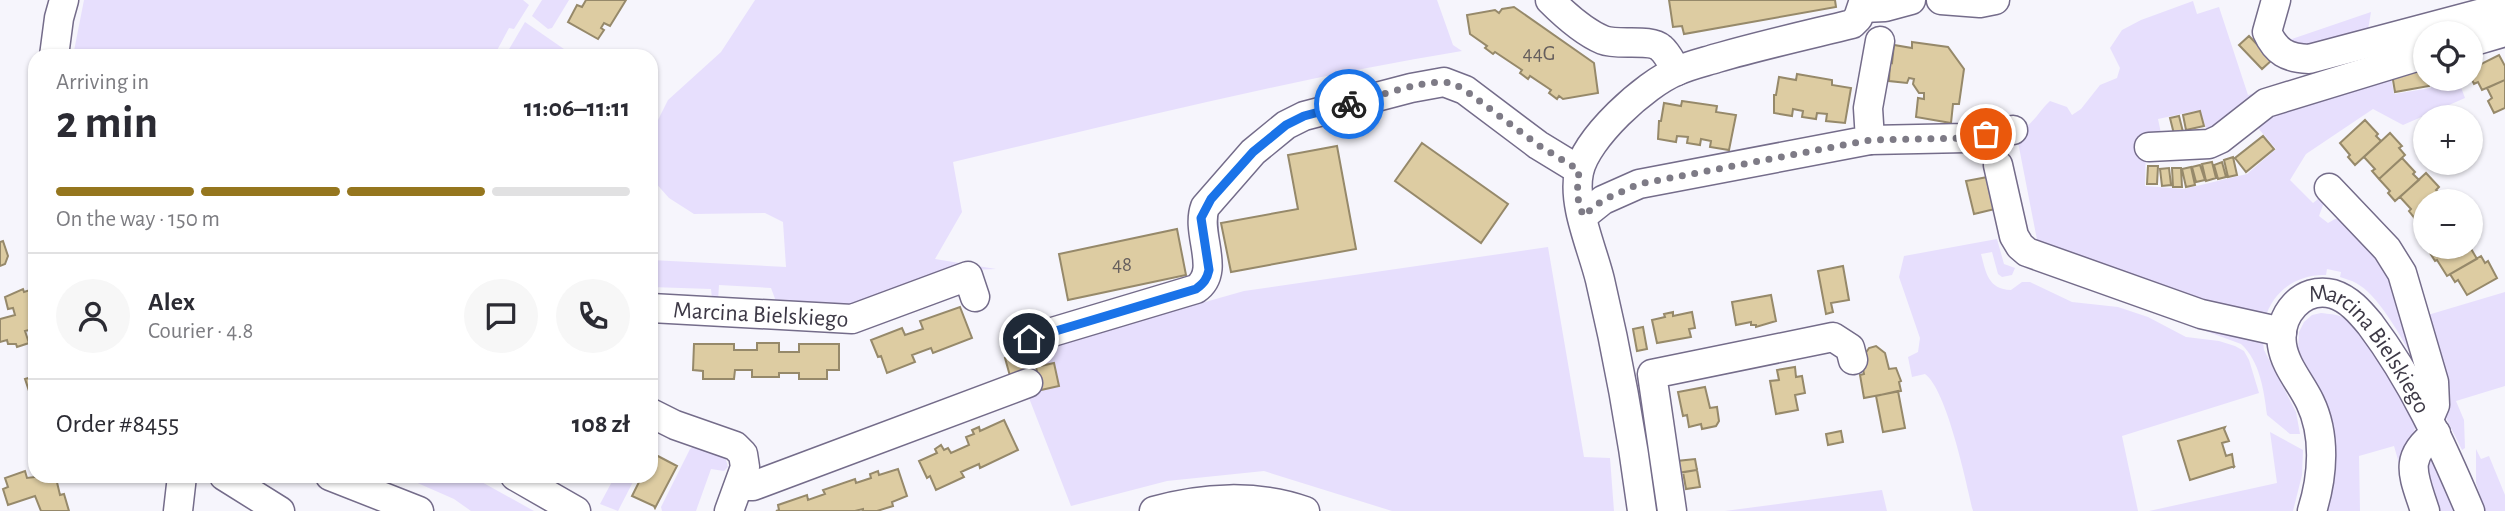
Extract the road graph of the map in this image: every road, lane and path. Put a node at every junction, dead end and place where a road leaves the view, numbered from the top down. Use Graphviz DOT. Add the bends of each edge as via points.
graph roads {
  1 [pos="64,0"];
  2 [pos="1550,0"];
  3 [pos="1911,0"];
  4 [pos="1941,0"];
  5 [pos="1995,0"];
  6 [pos="2276,0"];
  7 [pos="1863,4"];
  8 [pos="2505,7"];
  9 [pos="2505,32"];
  10 [pos="2483,38"];
  11 [pos="1880,41"];
  12 [pos="55,49"];
  13 [pos="2413,58"];
  14 [pos="1677,71"];
  15 [pos="2013,130"];
  16 [pos="1870,140"];
  17 [pos="2149,147"];
  18 [pos="1998,165"];
  19 [pos="1579,170"];
  20 [pos="2329,188"];
  21 [pos="1583,216"];
  22 [pos="975,297"];
  23 [pos="658,308"];
  24 [pos="2282,332"];
  25 [pos="1029,339"];
  26 [pos="1853,360"];
  27 [pos="1028,383"];
  28 [pos="658,416"];
  29 [pos="2432,426"];
  30 [pos="181,483"];
  31 [pos="235,483"];
  32 [pos="348,483"];
  33 [pos="527,483"];
  34 [pos="734,498"];
  35 [pos="178,511"];
  36 [pos="280,511"];
  37 [pos="419,511"];
  38 [pos="576,511"];
  39 [pos="1154,511"];
  40 [pos="1305,511"];
  41 [pos="1642,511"];
  42 [pos="1672,511"];
  43 [pos="2312,511"];
  44 [pos="2425,511"];
  45 [pos="2470,511"];
  1 -- 12 [label="street"];
  2 -- 14 [label="street" via="1603,40 1661,47"];
  3 -- 7 [label="street" via="1885,7"];
  4 -- 5 [label="street"];
  6 -- 8 [label="street" via="2267,32 2273,45 2283,55 2309,59"];
  7 -- 14 [label="street" via="1852,24"];
  9 -- 10 [label="street"];
  11 -- 16 [label="street" via="1868,108"];
  13 -- 17 [label="street" via="2266,103 2209,144"];
  14 -- 19 [label="street" via="1648,86 1625,108 1587,152"];
  15 -- 16 [label="street" via="1966,138"];
  16 -- 21 [label="street" via="1639,184 1603,200"];
  18 -- 24 [label="street" via="2014,236 2027,252 2201,314"];
  19 -- 21 [label="street" via="1577,195"];
  19 -- 25 [label="street" via="1465,90 1444,82 1304,116 1253,152 1205,207 1201,218 1209,270 1203,284"];
  20 -- 29 [label="street" via="2387,249 2402,273 2434,382"];
  21 -- 41 [label="street" via="1600,281"];
  22 -- 23 [label="street, Marcina Bielskiego" via="968,276 852,320"];
  24 -- 29 [label="street, Marcina Bielskiego" via="2286,317 2301,299 2323,293 2344,299 2392,353"];
  24 -- 43 [label="street, Marcina Bielskiego" via="2287,360 2317,421 2320,472"];
  26 -- 42 [label="street" via="1850,348 1833,337 1651,374"];
  27 -- 34 [label="street" via="753,486"];
  28 -- 34 [label="street" via="735,446 743,454 745,467"];
  29 -- 44 [label="street" via="2414,458 2413,471"];
  29 -- 45 [label="street, Marcina Bielskiego"];
  30 -- 35 [label="street"];
  31 -- 36 [label="street"];
  32 -- 37 [label="street"];
  33 -- 38 [label="street"];
  39 -- 40 [label="street" via="1258,499"];
}
